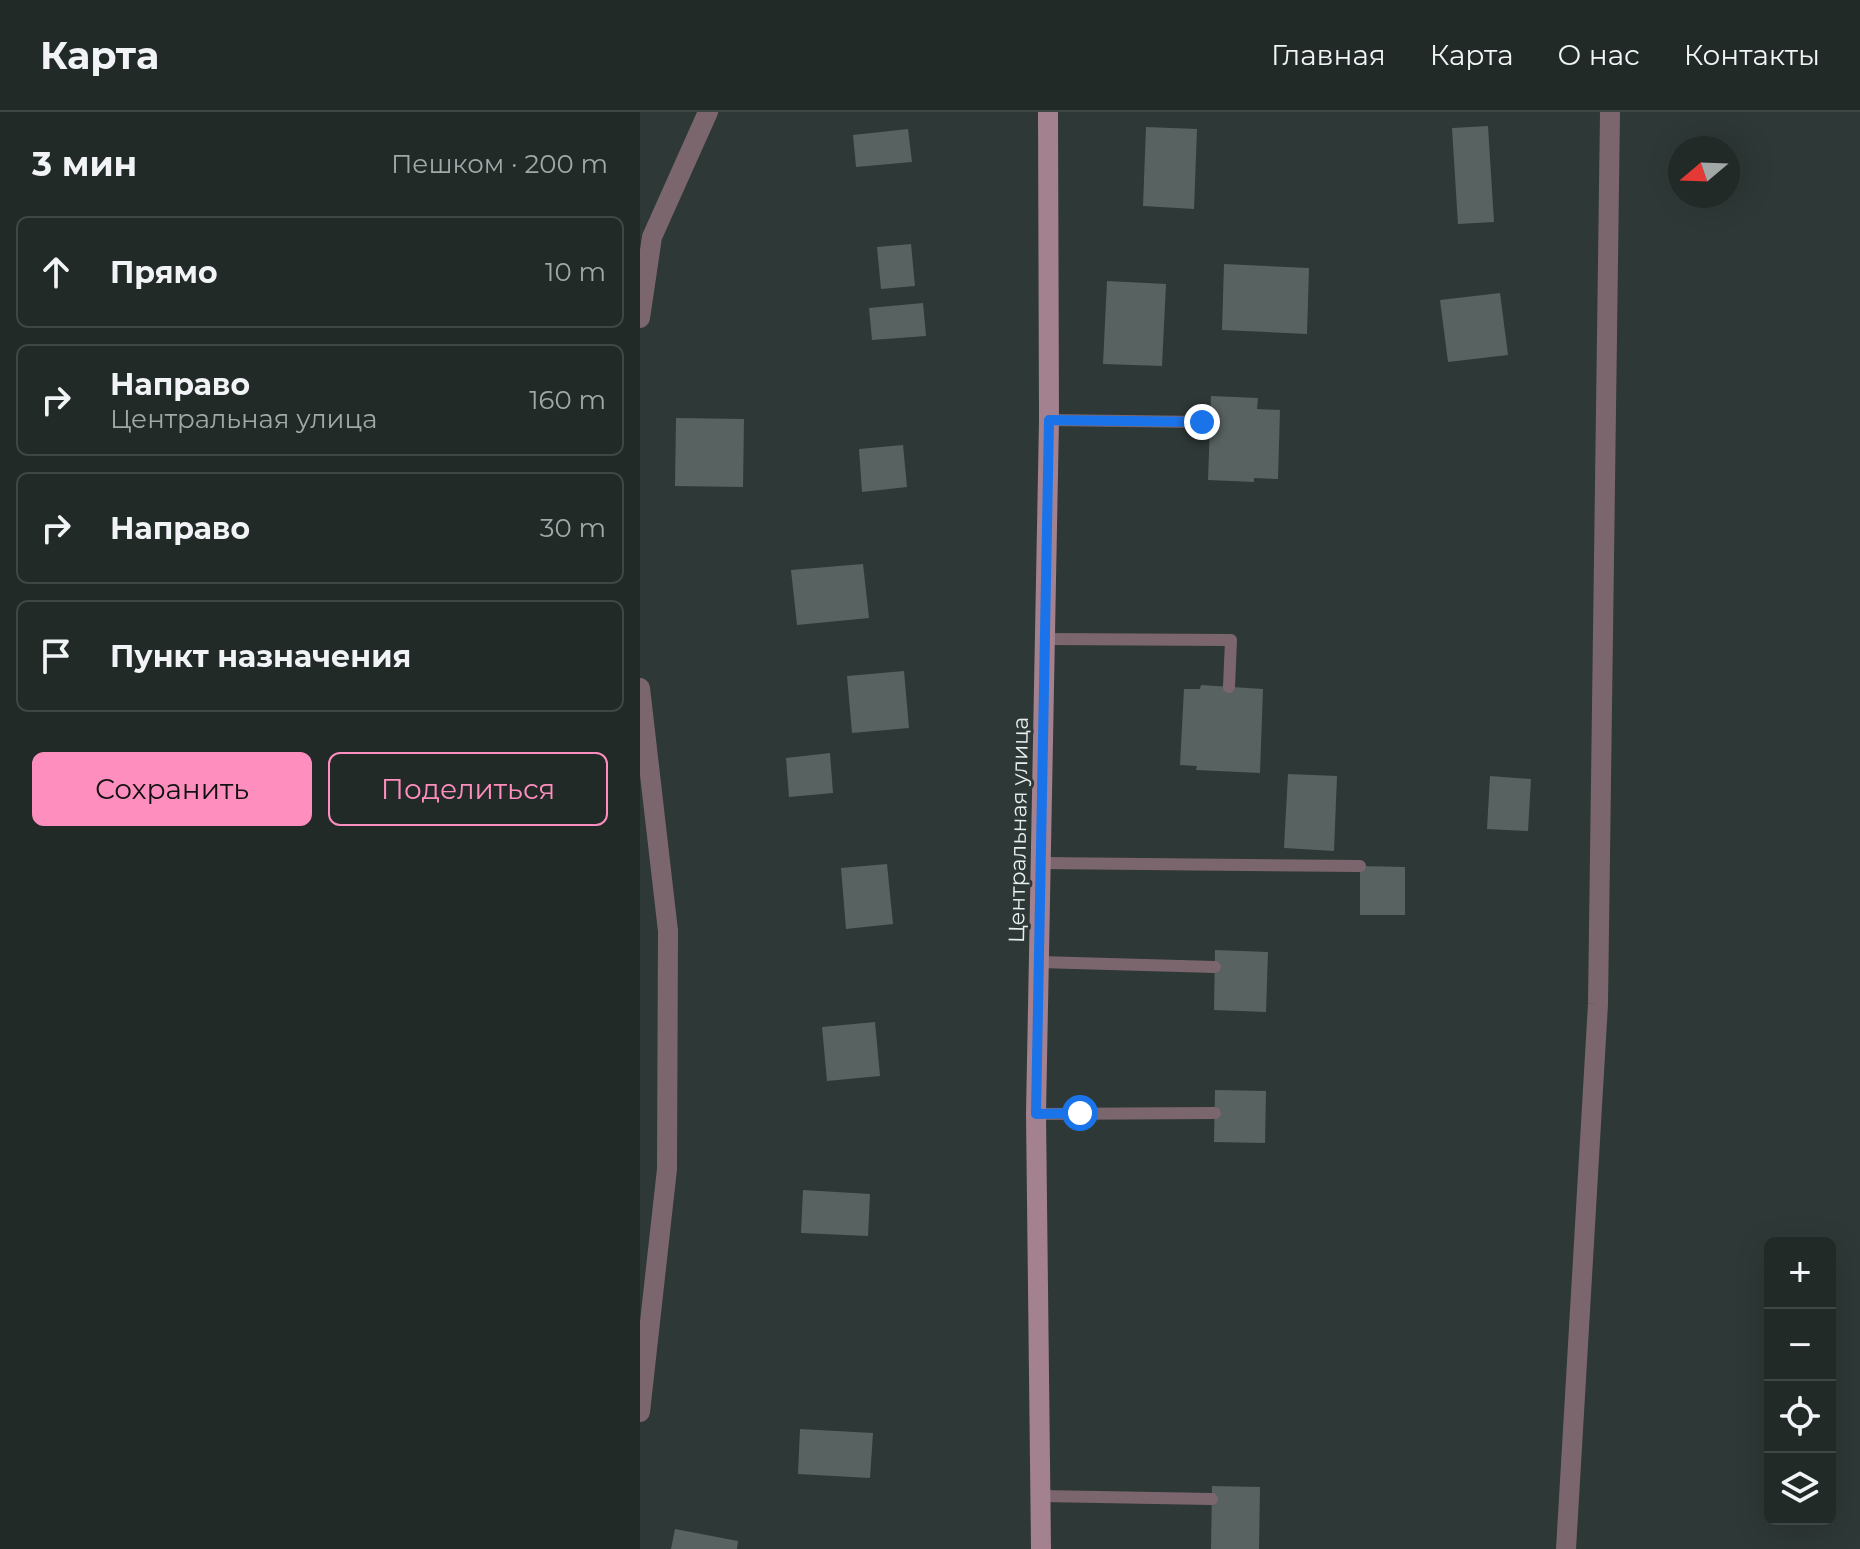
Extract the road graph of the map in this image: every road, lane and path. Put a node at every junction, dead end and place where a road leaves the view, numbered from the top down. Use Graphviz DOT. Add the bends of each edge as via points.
graph roads {
  1 [pos="708,112"];
  2 [pos="1048,112"];
  3 [pos="1610,112"];
  4 [pos="640,318"];
  5 [pos="1049,420"];
  6 [pos="1202,422"];
  7 [pos="1046,639"];
  8 [pos="1229,687"];
  9 [pos="640,688"];
  10 [pos="1040,863"];
  11 [pos="1360,866"];
  12 [pos="1039,962"];
  13 [pos="1215,967"];
  14 [pos="1215,1113"];
  15 [pos="1036,1114"];
  16 [pos="640,1412"];
  17 [pos="1040,1496"];
  18 [pos="1212,1499"];
  19 [pos="1041,1549"];
  20 [pos="1566,1549"];
  1 -- 4 [label="street" via="652,237"];
  2 -- 5 [label="street, Центральная улица"];
  3 -- 20 [label="street" via="1598,1004"];
  5 -- 6 [label="lane"];
  5 -- 7 [label="street, Центральная улица"];
  7 -- 8 [label="lane" via="1231,640"];
  7 -- 10 [label="street, Центральная улица"];
  9 -- 16 [label="street" via="668,947 667,1169"];
  10 -- 11 [label="lane"];
  10 -- 12 [label="street, Центральная улица"];
  12 -- 13 [label="lane"];
  12 -- 15 [label="street, Центральная улица"];
  14 -- 15 [label="lane"];
  15 -- 17 [label="street, Центральная улица"];
  17 -- 18 [label="lane"];
  17 -- 19 [label="street, Центральная улица"];
}
